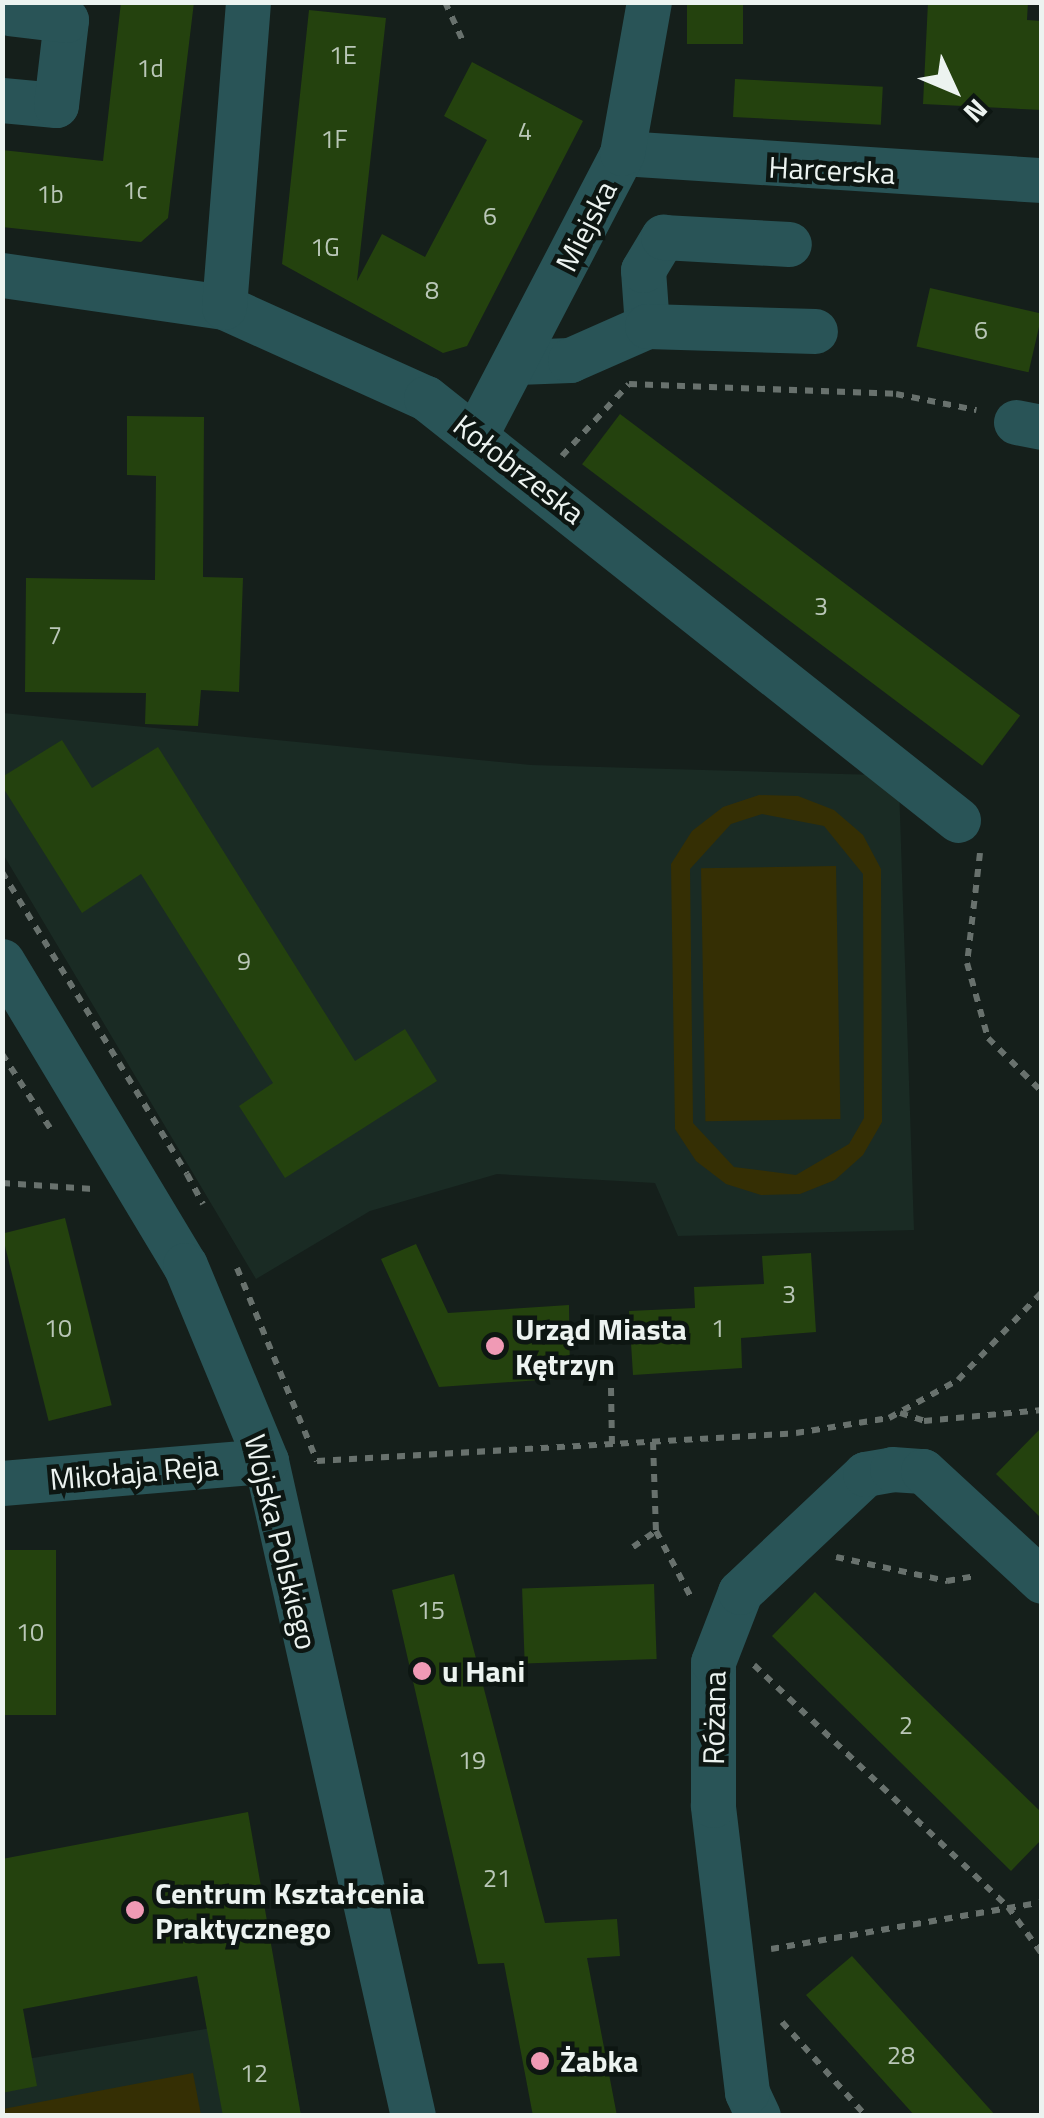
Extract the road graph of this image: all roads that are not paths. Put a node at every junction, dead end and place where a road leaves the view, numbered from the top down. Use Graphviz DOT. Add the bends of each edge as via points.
graph roads {
  1 [pos="248,2"];
  2 [pos="649,2"];
  3 [pos="7,9"];
  4 [pos="2,100"];
  5 [pos="622,154"];
  6 [pos="1042,180"];
  7 [pos="788,244"];
  8 [pos="2,275"];
  9 [pos="224,307"];
  10 [pos="648,326"];
  11 [pos="815,331"];
  12 [pos="517,362"];
  13 [pos="476,434"];
  14 [pos="958,820"];
  15 [pos="2,961"];
  16 [pos="266,1461"];
  17 [pos="2,1483"];
  18 [pos="1033,1573"];
  19 [pos="413,2116"];
  20 [pos="758,2116"];
  1 -- 9 [label="street"];
  2 -- 5 [label="street, Miejska"];
  3 -- 4 [label="street" via="66,20 56,105"];
  5 -- 6 [label="street, Harcerska"];
  5 -- 12 [label="street, Miejska"];
  7 -- 10 [label="street" via="663,237 643,270"];
  8 -- 9 [label="street, Kołobrzeska"];
  9 -- 13 [label="street, Kołobrzeska" via="426,398"];
  10 -- 11 [label="street"];
  10 -- 12 [label="street" via="570,360"];
  12 -- 13 [label="street, Miejska"];
  13 -- 14 [label="street, Kołobrzeska"];
  15 -- 16 [label="street, Wojska Polskiego" via="185,1265"];
  16 -- 17 [label="street, Mikołaja Reja"];
  16 -- 19 [label="street, Wojska Polskiego"];
  18 -- 20 [label="street, Różana" via="924,1471 892,1468 865,1474 740,1592 713,1662 713,1805 747,2092"];
}
